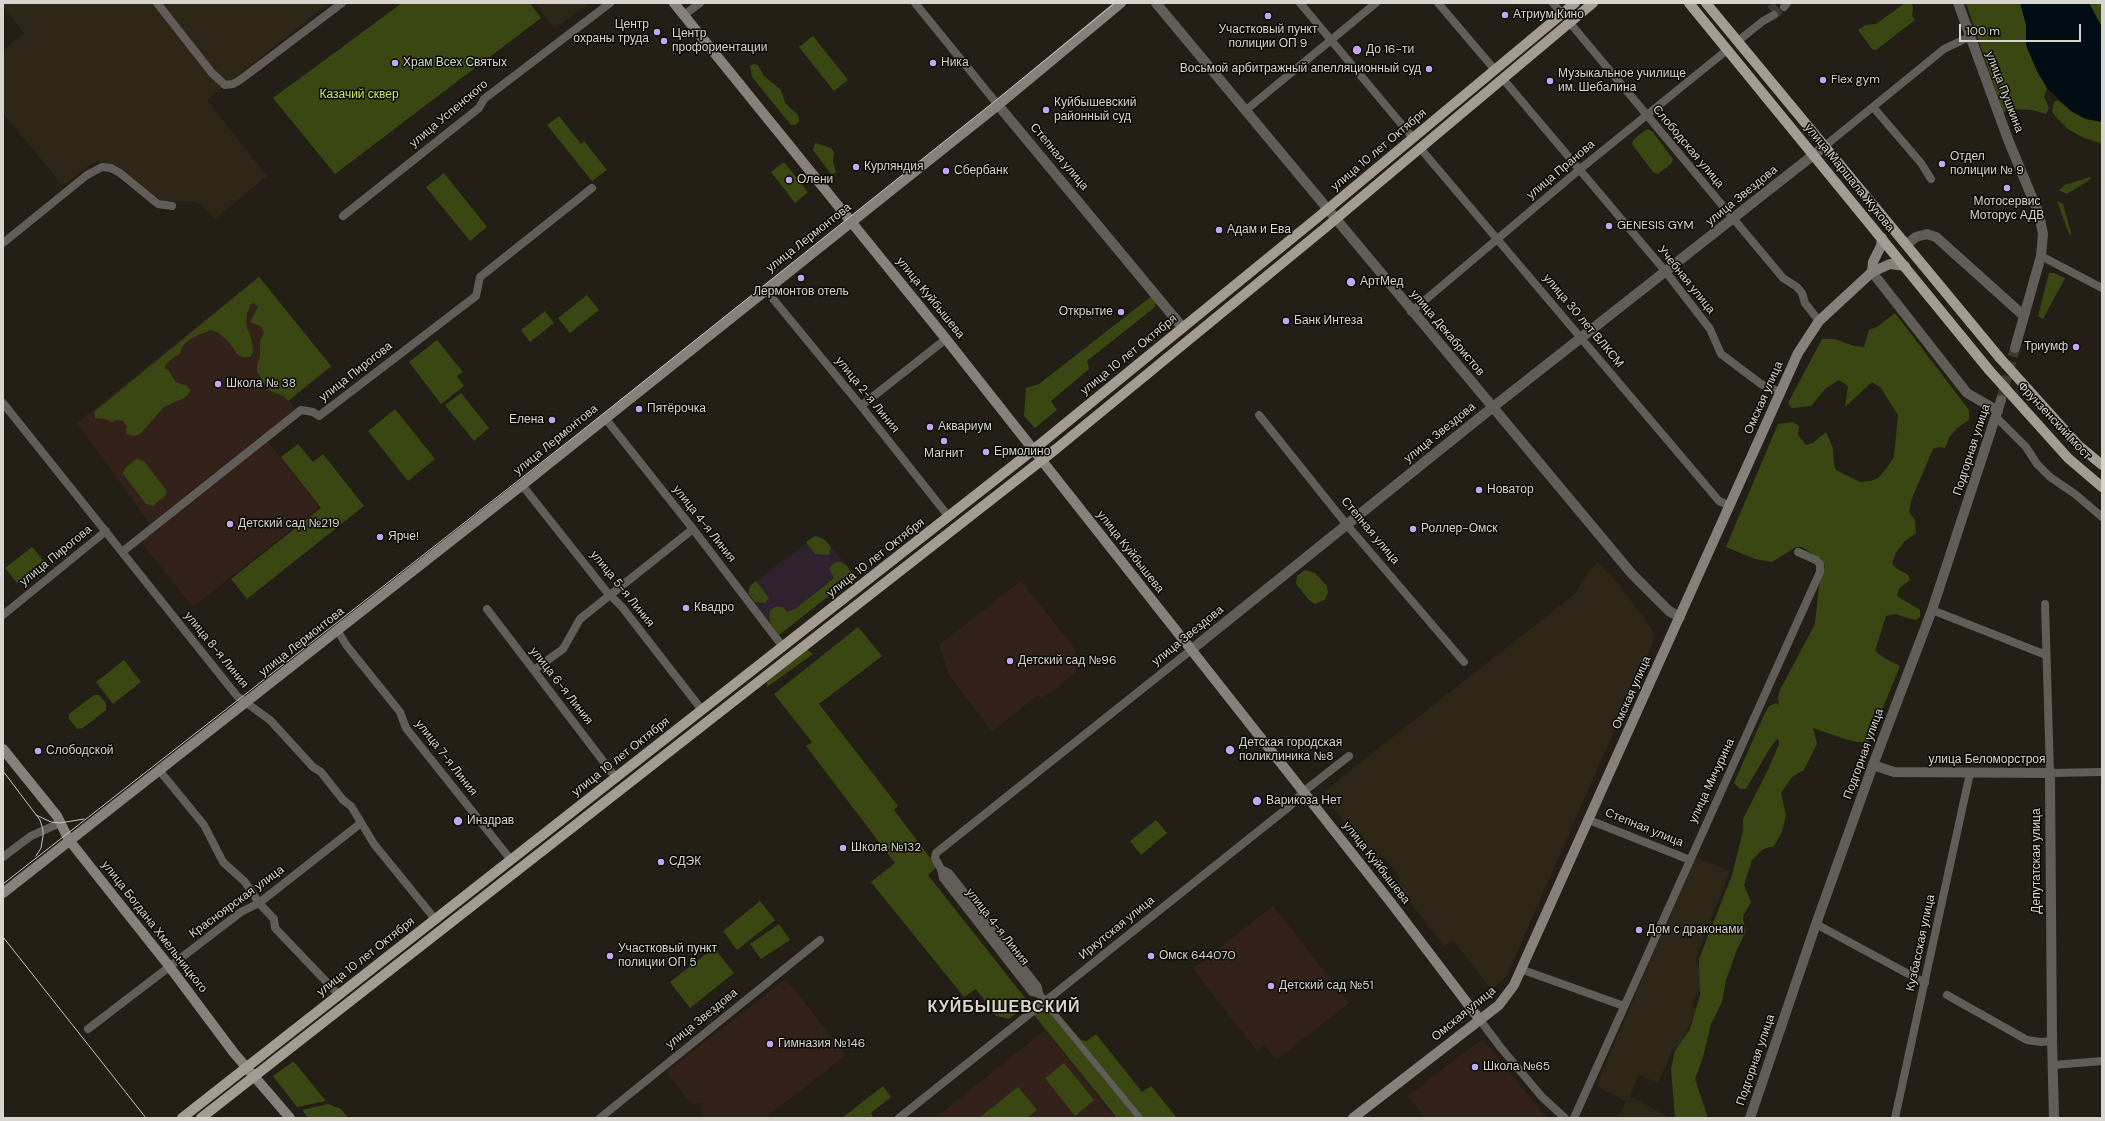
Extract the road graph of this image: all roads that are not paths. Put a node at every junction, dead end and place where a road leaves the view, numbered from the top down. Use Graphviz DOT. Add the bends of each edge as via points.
graph roads {
  1 [pos="157,3"];
  2 [pos="342,3"];
  3 [pos="610,3"];
  4 [pos="674,3"];
  5 [pos="700,3"];
  6 [pos="915,3"];
  7 [pos="1121,3"];
  8 [pos="1156,3"];
  9 [pos="1300,3"];
  10 [pos="1376,3"];
  11 [pos="1438,3"];
  12 [pos="1553,3"];
  13 [pos="1575,3"];
  14 [pos="1593,3"];
  15 [pos="1689,3"];
  16 [pos="1706,3"];
  17 [pos="1958,3"];
  18 [pos="1772,13"];
  19 [pos="1562,14"];
  20 [pos="684,15"];
  21 [pos="1570,23"];
  22 [pos="1969,37"];
  23 [pos="1330,41"];
  24 [pos="1738,41"];
  25 [pos="1727,50"];
  26 [pos="1495,70"];
  27 [pos="1503,79"];
  28 [pos="998,105"];
  29 [pos="1873,107"];
  30 [pos="1246,110"];
  31 [pos="1646,115"];
  32 [pos="1413,138"];
  33 [pos="1826,145"];
  34 [pos="1420,148"];
  35 [pos="1814,155"];
  36 [pos="1579,170"];
  37 [pos="1931,179"];
  38 [pos="592,188"];
  39 [pos="172,206"];
  40 [pos="1327,210"];
  41 [pos="343,216"];
  42 [pos="1335,219"];
  43 [pos="851,220"];
  44 [pos="1733,220"];
  45 [pos="1882,238"];
  46 [pos="1497,239"];
  47 [pos="3,243"];
  48 [pos="1907,244"];
  49 [pos="2041,256"];
  50 [pos="1905,266"];
  51 [pos="1666,272"];
  52 [pos="1872,272"];
  53 [pos="2102,288"];
  54 [pos="765,289"];
  55 [pos="1412,312"];
  56 [pos="2024,316"];
  57 [pos="1819,321"];
  58 [pos="1183,328"];
  59 [pos="1582,338"];
  60 [pos="946,339"];
  61 [pos="2015,348"];
  62 [pos="1999,356"];
  63 [pos="1989,370"];
  64 [pos="1780,392"];
  65 [pos="2001,400"];
  66 [pos="3,403"];
  67 [pos="861,406"];
  68 [pos="1493,407"];
  69 [pos="1997,414"];
  70 [pos="1258,415"];
  71 [pos="605,418"];
  72 [pos="1033,450"];
  73 [pos="1041,460"];
  74 [pos="2102,465"];
  75 [pos="522,485"];
  76 [pos="2102,487"];
  77 [pos="1730,506"];
  78 [pos="948,517"];
  79 [pos="2102,517"];
  80 [pos="1347,525"];
  81 [pos="693,529"];
  82 [pos="106,532"];
  83 [pos="122,552"];
  84 [pos="1798,552"];
  85 [pos="611,597"];
  86 [pos="2045,604"];
  87 [pos="487,609"];
  88 [pos="1932,610"];
  89 [pos="3,615"];
  90 [pos="1680,617"];
  91 [pos="337,630"];
  92 [pos="783,647"];
  93 [pos="1191,650"];
  94 [pos="2046,655"];
  95 [pos="1464,662"];
  96 [pos="534,670"];
  97 [pos="246,703"];
  98 [pos="702,710"];
  99 [pos="3,749"];
  100 [pos="1349,756"];
  101 [pos="1873,765"];
  102 [pos="159,770"];
  103 [pos="2102,772"];
  104 [pos="1970,773"];
  105 [pos="2050,773"];
  106 [pos="616,778"];
  107 [pos="1303,792"];
  108 [pos="1589,820"];
  109 [pos="60,823"];
  110 [pos="361,823"];
  111 [pos="69,840"];
  112 [pos="3,857"];
  113 [pos="934,858"];
  114 [pos="511,860"];
  115 [pos="1690,860"];
  116 [pos="3,893"];
  117 [pos="259,903"];
  118 [pos="435,919"];
  119 [pos="1816,924"];
  120 [pos="820,940"];
  121 [pos="169,966"];
  122 [pos="1523,970"];
  123 [pos="1925,983"];
  124 [pos="339,995"];
  125 [pos="1947,995"];
  126 [pos="1044,1001"];
  127 [pos="1624,1006"];
  128 [pos="1480,1020"];
  129 [pos="88,1029"];
  130 [pos="2052,1041"];
  131 [pos="2102,1061"];
  132 [pos="2053,1065"];
  133 [pos="247,1067"];
  134 [pos="255,1076"];
  135 [pos="605,1117"];
  136 [pos="182,1118"];
  137 [pos="201,1118"];
  138 [pos="290,1118"];
  139 [pos="898,1118"];
  140 [pos="1140,1118"];
  141 [pos="1353,1118"];
  142 [pos="1565,1118"];
  143 [pos="1574,1118"];
  144 [pos="1750,1118"];
  145 [pos="1895,1118"];
  146 [pos="2054,1118"];
  1 -- 2 [label="street" via="212,73 225,85 240,80"];
  3 -- 41 [label="street, улица Успенского" via="484,99 479,108"];
  4 -- 20 [label="main road, улица Куйбышева"];
  5 -- 20 [label="street"];
  6 -- 28 [label="street, Степная улица"];
  7 -- 28 [label="main road, улица Лермонтова"];
  8 -- 30 [label="street, улица Декабристов"];
  9 -- 23 [label="street"];
  10 -- 23 [label="street"];
  11 -- 26 [label="street"];
  12 -- 19 [label="street"];
  13 -- 19 [label="main road, улица 10 лет Октября"];
  14 -- 21 [label="main road, улица 10 лет Октября"];
  15 -- 25 [label="main road, улица Маршала Жукова"];
  16 -- 24 [label="main road, улица Маршала Жукова"];
  17 -- 22 [label="street, улица Пушкина"];
  18 -- 24 [label="street"];
  19 -- 26 [label="main road, улица 10 лет Октября"];
  20 -- 43 [label="main road, улица Куйбышева"];
  21 -- 27 [label="main road, улица 10 лет Октября"];
  21 -- 31 [label="street, Слободская улица"];
  22 -- 29 [label="street, улица Звездова" via="1944,49"];
  22 -- 49 [label="street, улица Пушкина" via="2039,214 2043,234"];
  23 -- 30 [label="street"];
  23 -- 32 [label="street"];
  24 -- 33 [label="main road, улица Маршала Жукова"];
  25 -- 31 [label="street, улица Пранова"];
  25 -- 35 [label="main road, улица Маршала Жукова"];
  26 -- 32 [label="main road, улица 10 лет Октября"];
  27 -- 34 [label="main road, улица 10 лет Октября"];
  27 -- 36 [label="street, Учебная улица"];
  28 -- 43 [label="main road, улица Лермонтова"];
  28 -- 58 [label="street, Степная улица"];
  29 -- 33 [label="street, улица Звездова"];
  29 -- 37 [label="street" via="1921,163"];
  30 -- 40 [label="street, улица Декабристов"];
  31 -- 36 [label="street, улица Пранова"];
  31 -- 44 [label="street, Слободская улица"];
  32 -- 40 [label="main road, улица 10 лет Октября"];
  33 -- 35 [label="street, улица Звездова"];
  33 -- 48 [label="main road, улица Маршала Жукова"];
  34 -- 42 [label="main road, улица 10 лет Октября"];
  34 -- 46 [label="street, улица 30 лет ВЛКСМ"];
  35 -- 44 [label="street, улица Звездова"];
  35 -- 45 [label="main road, улица Маршала Жукова"];
  36 -- 46 [label="street, улица Пранова"];
  36 -- 51 [label="street, Учебная улица"];
  38 -- 83 [label="street, улица Пирогова" via="480,277 476,296 319,416 301,410"];
  39 -- 47 [label="street" via="158,204 120,173 102,167 87,175"];
  40 -- 42 [label="street, улица Декабристов"];
  40 -- 58 [label="main road, улица 10 лет Октября"];
  42 -- 55 [label="street, улица Декабристов"];
  42 -- 73 [label="main road, улица 10 лет Октября"];
  43 -- 54 [label="main road, улица Лермонтова"];
  43 -- 60 [label="main road, улица Куйбышева"];
  44 -- 51 [label="street, улица Звездова"];
  44 -- 57 [label="street, Слободская улица" via="1783,278 1797,287"];
  45 -- 50 [label="main road, улица Маршала Жукова"];
  45 -- 52 [label="main road" via="1882,246 1873,262"];
  46 -- 55 [label="street, улица Пранова"];
  46 -- 59 [label="street, улица 30 лет ВЛКСМ"];
  48 -- 56 [label="street" via="1916,237 1927,234 1936,237"];
  48 -- 62 [label="main road, улица Маршала Жукова"];
  49 -- 53 [label="street"];
  49 -- 56 [label="street"];
  50 -- 52 [label="main road, Омская улица" via="1890,264"];
  50 -- 63 [label="main road, улица Маршала Жукова"];
  51 -- 59 [label="street, улица Звездова"];
  51 -- 64 [label="street, Учебная улица" via="1710,329 1721,354 1762,384"];
  52 -- 57 [label="main road, Омская улица"];
  52 -- 69 [label="street" via="1967,393"];
  54 -- 67 [label="street, улица 2-я Линия"];
  54 -- 71 [label="main road, улица Лермонтова"];
  55 -- 68 [label="street, улица Декабристов"];
  56 -- 61 [label="street"];
  57 -- 64 [label="main road, Омская улица" via="1798,353"];
  58 -- 72 [label="main road, улица 10 лет Октября"];
  59 -- 68 [label="street, улица Звездова"];
  59 -- 77 [label="street, улица 30 лет ВЛКСМ" via="1720,501"];
  60 -- 67 [label="street"];
  60 -- 72 [label="main road, улица Куйбышева"];
  62 -- 74 [label="main road, Фрунзенский мост, bridge" via="2078,445"];
  63 -- 76 [label="main road, Фрунзенский мост, bridge" via="2068,458"];
  64 -- 77 [label="main road, Омская улица"];
  65 -- 69 [label="street, Подгорная улица"];
  66 -- 82 [label="street, улица 8-я Линия"];
  67 -- 78 [label="street, улица 2-я Линия"];
  68 -- 80 [label="street, улица Звездова"];
  68 -- 90 [label="street, улица Декабристов" via="1632,574 1669,611"];
  69 -- 79 [label="street" via="2050,477"];
  69 -- 88 [label="street, Подгорная улица"];
  70 -- 80 [label="street, Степная улица"];
  71 -- 75 [label="main road, улица Лермонтова"];
  71 -- 81 [label="street, улица 4-я Линия"];
  72 -- 73 [label="main road, улица Куйбышева"];
  72 -- 78 [label="main road, улица 10 лет Октября"];
  73 -- 93 [label="main road, улица Куйбышева"];
  73 -- 134 [label="main road, улица 10 лет Октября"];
  75 -- 85 [label="street, улица 5-я Линия"];
  75 -- 91 [label="main road, улица Лермонтова"];
  77 -- 90 [label="main road, Омская улица"];
  78 -- 92 [label="main road, улица 10 лет Октября"];
  80 -- 93 [label="street, улица Звездова"];
  80 -- 95 [label="street, Степная улица"];
  81 -- 85 [label="street"];
  81 -- 92 [label="street, улица 4-я Линия"];
  82 -- 83 [label="street, улица 8-я Линия"];
  82 -- 89 [label="street, улица Пирогова"];
  83 -- 97 [label="street, улица 8-я Линия" via="237,696"];
  84 -- 115 [label="street, улица Мичурина" via="1816,560 1820,564 1820,572"];
  85 -- 96 [label="street" via="580,619 563,649"];
  85 -- 98 [label="street, улица 5-я Линия" via="622,607"];
  86 -- 94 [label="street, Депутатская улица"];
  87 -- 96 [label="street, улица 6-я Линия"];
  88 -- 94 [label="street"];
  88 -- 101 [label="street, Подгорная улица"];
  90 -- 108 [label="main road, Омская улица"];
  91 -- 97 [label="main road, улица Лермонтова"];
  91 -- 114 [label="street, улица 7-я Линия" via="400,712 406,728"];
  92 -- 98 [label="main road, улица 10 лет Октября"];
  93 -- 107 [label="main road, улица Куйбышева"];
  93 -- 113 [label="street, улица Звездова" via="947,844"];
  94 -- 105 [label="street, Депутатская улица"];
  96 -- 106 [label="street, улица 6-я Линия"];
  97 -- 102 [label="main road, улица Лермонтова"];
  97 -- 110 [label="street, улица 8-я Линия" via="270,720 294,743 351,806"];
  98 -- 106 [label="main road, улица 10 лет Октября"];
  99 -- 109 [label="main road, улица Богдана Хмельницкого"];
  100 -- 107 [label="street, Иркутская улица"];
  101 -- 104 [label="street, улица Беломорстроя" via="1894,772"];
  101 -- 119 [label="street, Подгорная улица"];
  102 -- 111 [label="main road, улица Лермонтова"];
  102 -- 117 [label="street" via="204,825 223,862 245,882"];
  103 -- 105 [label="street, улица Беломорстроя"];
  104 -- 105 [label="street, улица Беломорстроя"];
  104 -- 123 [label="street, Кузбасская улица"];
  105 -- 130 [label="street, Депутатская улица"];
  106 -- 114 [label="main road, улица 10 лет Октября"];
  107 -- 126 [label="street, Иркутская улица" via="1290,806"];
  107 -- 128 [label="main road, улица Куйбышева"];
  108 -- 115 [label="street, Степная улица"];
  108 -- 122 [label="main road, Омская улица"];
  109 -- 111 [label="main road, улица Богдана Хмельницкого"];
  109 -- 112 [label="street" via="31,836"];
  110 -- 117 [label="street, Красноярская улица"];
  110 -- 118 [label="street, улица 8-я Линия" via="374,844"];
  111 -- 116 [label="main road, улица Лермонтова"];
  111 -- 121 [label="main road, улица Богдана Хмельницкого"];
  113 -- 126 [label="street, улица 4-я Линия" via="944,878 1032,992 1039,994"];
  114 -- 118 [label="main road, улица 10 лет Октября"];
  115 -- 127 [label="street, улица Мичурина"];
  117 -- 121 [label="street, Красноярская улица" via="241,912"];
  117 -- 124 [label="street" via="274,919 275,928"];
  118 -- 124 [label="main road, улица 10 лет Октября"];
  119 -- 123 [label="street"];
  119 -- 144 [label="street, Подгорная улица"];
  120 -- 135 [label="street, улица Звездова"];
  121 -- 129 [label="street, Красноярская улица"];
  121 -- 133 [label="main road, улица Богдана Хмельницкого"];
  122 -- 127 [label="street"];
  122 -- 128 [label="main road, Омская улица" via="1508,995"];
  123 -- 145 [label="street, Кузбасская улица"];
  124 -- 133 [label="main road, улица 10 лет Октября"];
  125 -- 130 [label="street" via="2027,1040"];
  126 -- 139 [label="street, Иркутская улица"];
  126 -- 140 [label="street, улица 4-я Линия"];
  127 -- 143 [label="street, улица Мичурина"];
  128 -- 141 [label="main road, Омская улица"];
  128 -- 142 [label="street, улица Куйбышева" via="1542,1097"];
  130 -- 132 [label="street, Депутатская улица"];
  131 -- 132 [label="street"];
  132 -- 146 [label="street, Депутатская улица"];
  133 -- 134 [label="main road, улица Богдана Хмельницкого"];
  133 -- 136 [label="main road, улица 10 лет Октября"];
  134 -- 137 [label="main road, улица 10 лет Октября"];
  134 -- 138 [label="main road, улица Богдана Хмельницкого"];
}
